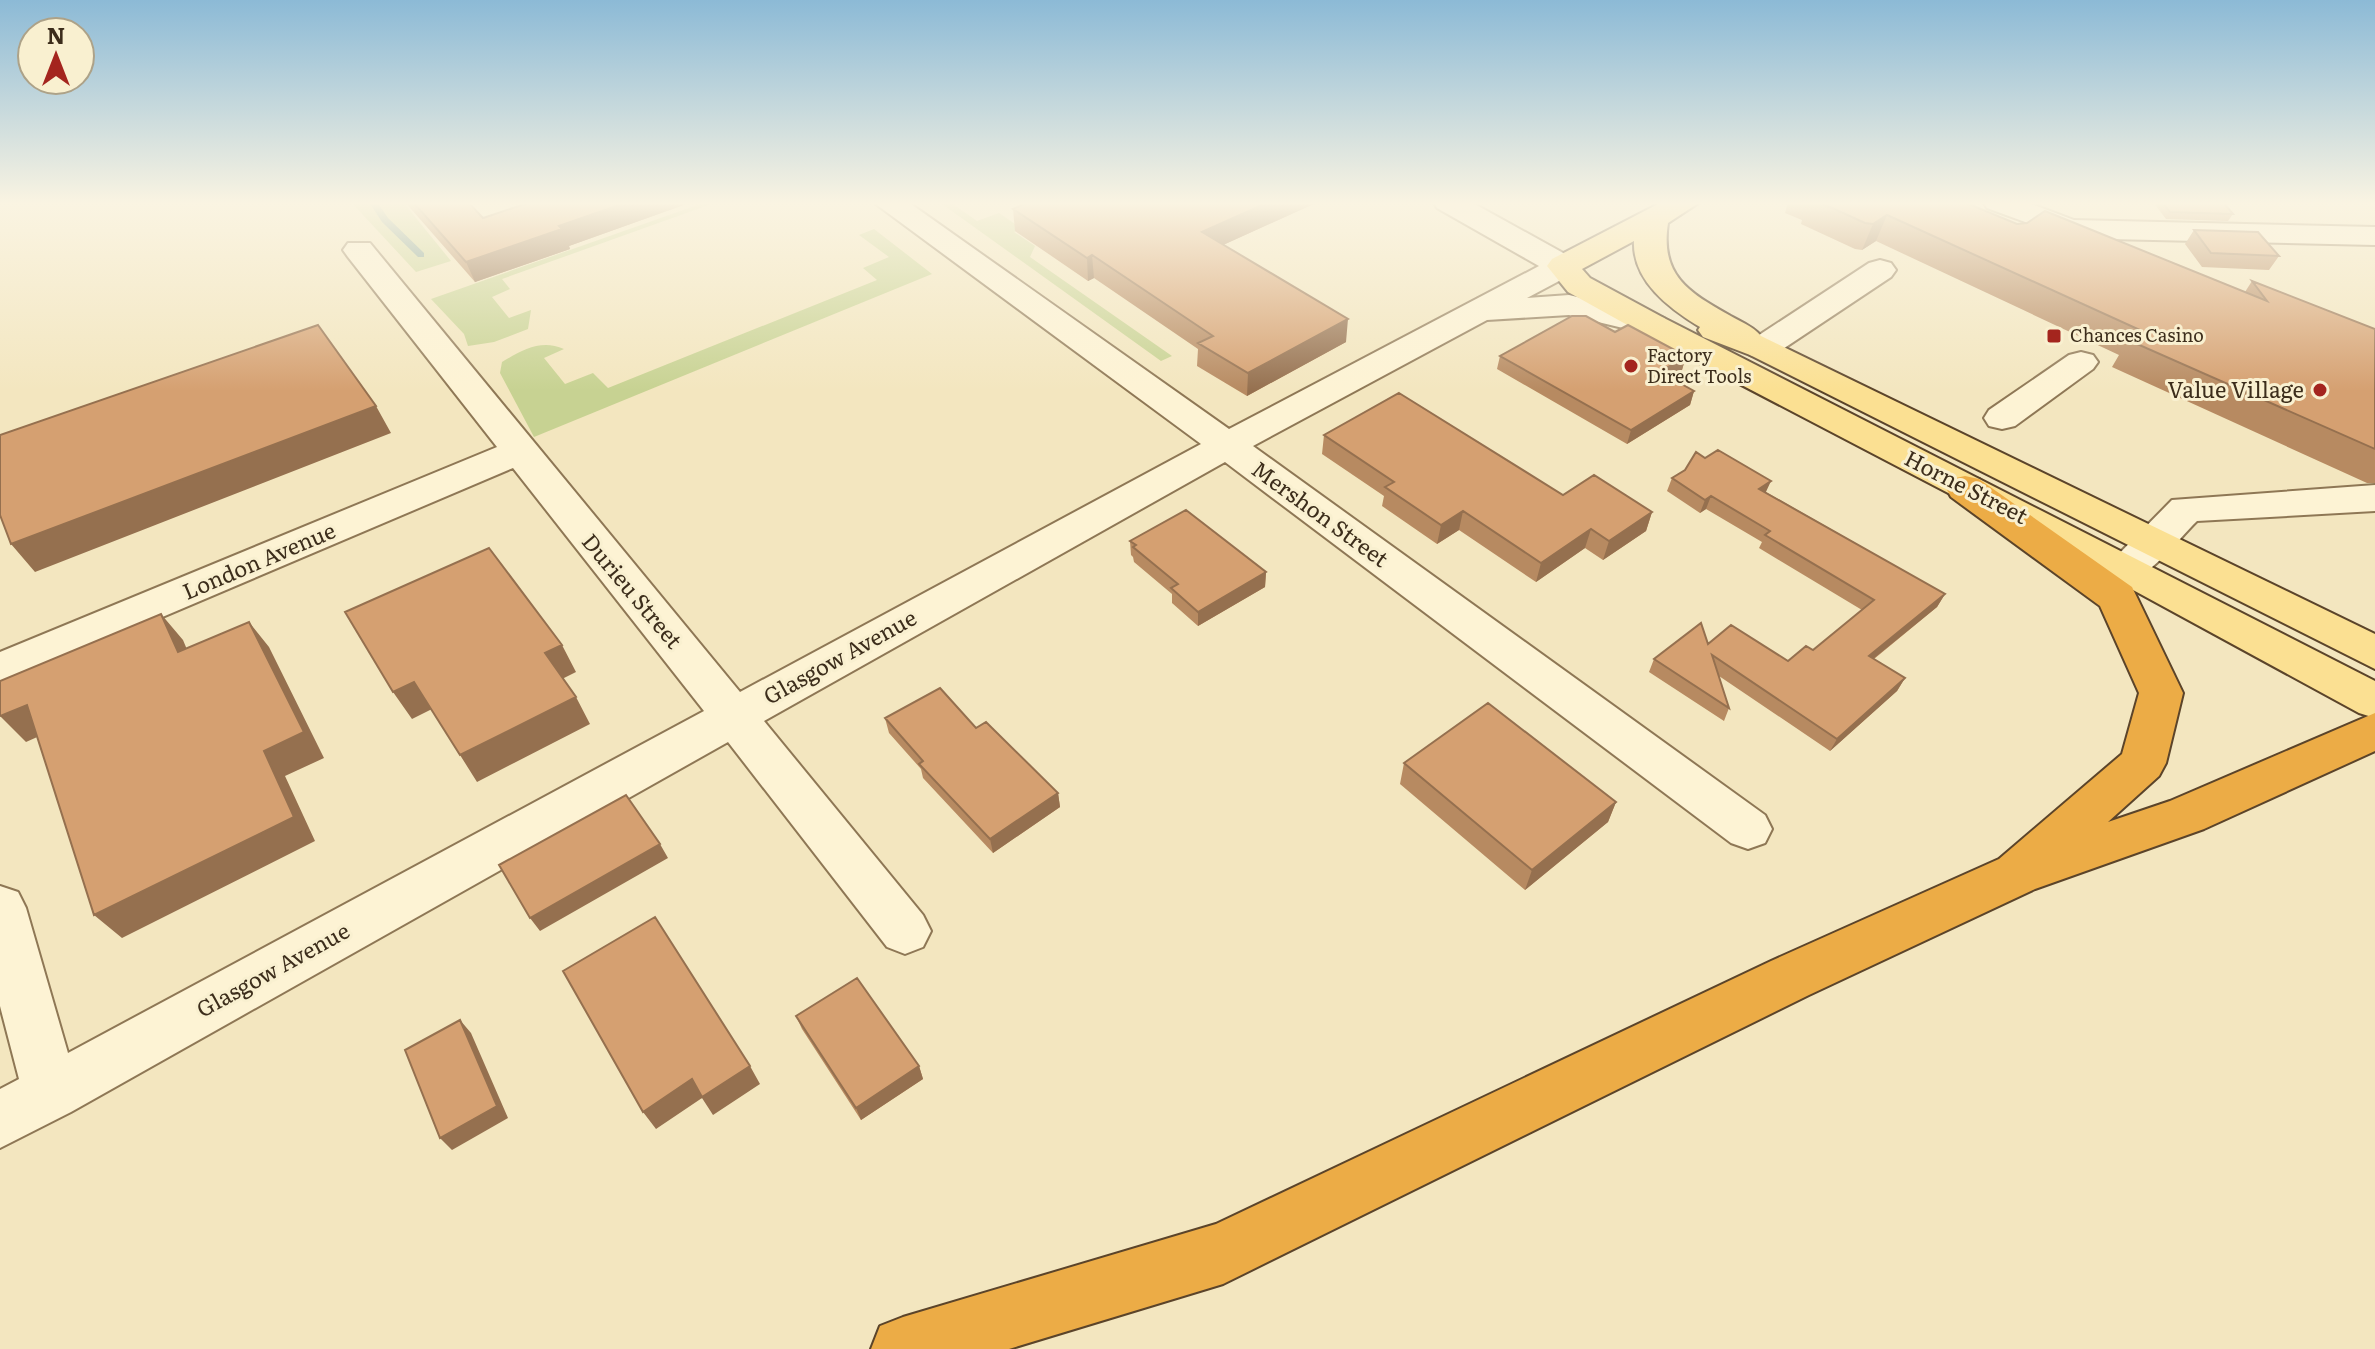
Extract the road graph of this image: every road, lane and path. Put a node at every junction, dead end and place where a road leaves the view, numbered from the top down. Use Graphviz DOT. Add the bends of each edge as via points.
graph roads {
  1 [pos="371,265"];
  2 [pos="976,265"];
  3 [pos="1654,265"];
  4 [pos="1563,266"];
  5 [pos="1880,270"];
  6 [pos="1478,313"];
  7 [pos="1652,325"];
  8 [pos="1762,348"];
  9 [pos="2081,362"];
  10 [pos="2002,418"];
  11 [pos="1227,445"];
  12 [pos="517,452"];
  13 [pos="1965,488"];
  14 [pos="2375,498"];
  15 [pos="2139,554"];
  16 [pos="2375,653"];
  17 [pos="0,670"];
  18 [pos="2375,701"];
  19 [pos="734,715"];
  20 [pos="2375,731"];
  21 [pos="1748,829"];
  22 [pos="2017,874"];
  23 [pos="0,908"];
  24 [pos="905,931"];
  25 [pos="51,1093"];
  26 [pos="0,1120"];
  27 [pos="903,1349"];
  1 -- 12 [label="street, Durieu Street"];
  2 -- 11 [label="street, Mershon Street"];
  3 -- 8 [label="main road" via="1676,296"];
  4 -- 6 [label="street, Glasgow Avenue"];
  4 -- 7 [label="main road, Horne Street" via="1579,285"];
  4 -- 8 [label="main road, Horne Street" via="1599,274 1673,315"];
  5 -- 8 [label="street"];
  6 -- 7 [label="street" via="1569,305"];
  6 -- 11 [label="street, Glasgow Avenue"];
  7 -- 13 [label="main road, Horne Street"];
  8 -- 15 [label="main road, Horne Street"];
  9 -- 10 [label="street"];
  11 -- 19 [label="street, Glasgow Avenue"];
  11 -- 21 [label="street, Mershon Street"];
  12 -- 17 [label="street, London Avenue"];
  12 -- 19 [label="street, Durieu Street"];
  13 -- 15 [label="main road, Horne Street"];
  13 -- 22 [label="highway" via="2117,597 2161,693 2143,763"];
  14 -- 15 [label="street" via="2186,509"];
  15 -- 16 [label="main road, Horne Street"];
  15 -- 18 [label="main road, Horne Street"];
  19 -- 24 [label="street, Durieu Street"];
  19 -- 25 [label="street, Glasgow Avenue"];
  20 -- 22 [label="highway" via="2187,815"];
  22 -- 27 [label="highway" via="1223,1253"];
  23 -- 25 [label="street"];
  25 -- 26 [label="street, Glasgow Avenue"];
}
